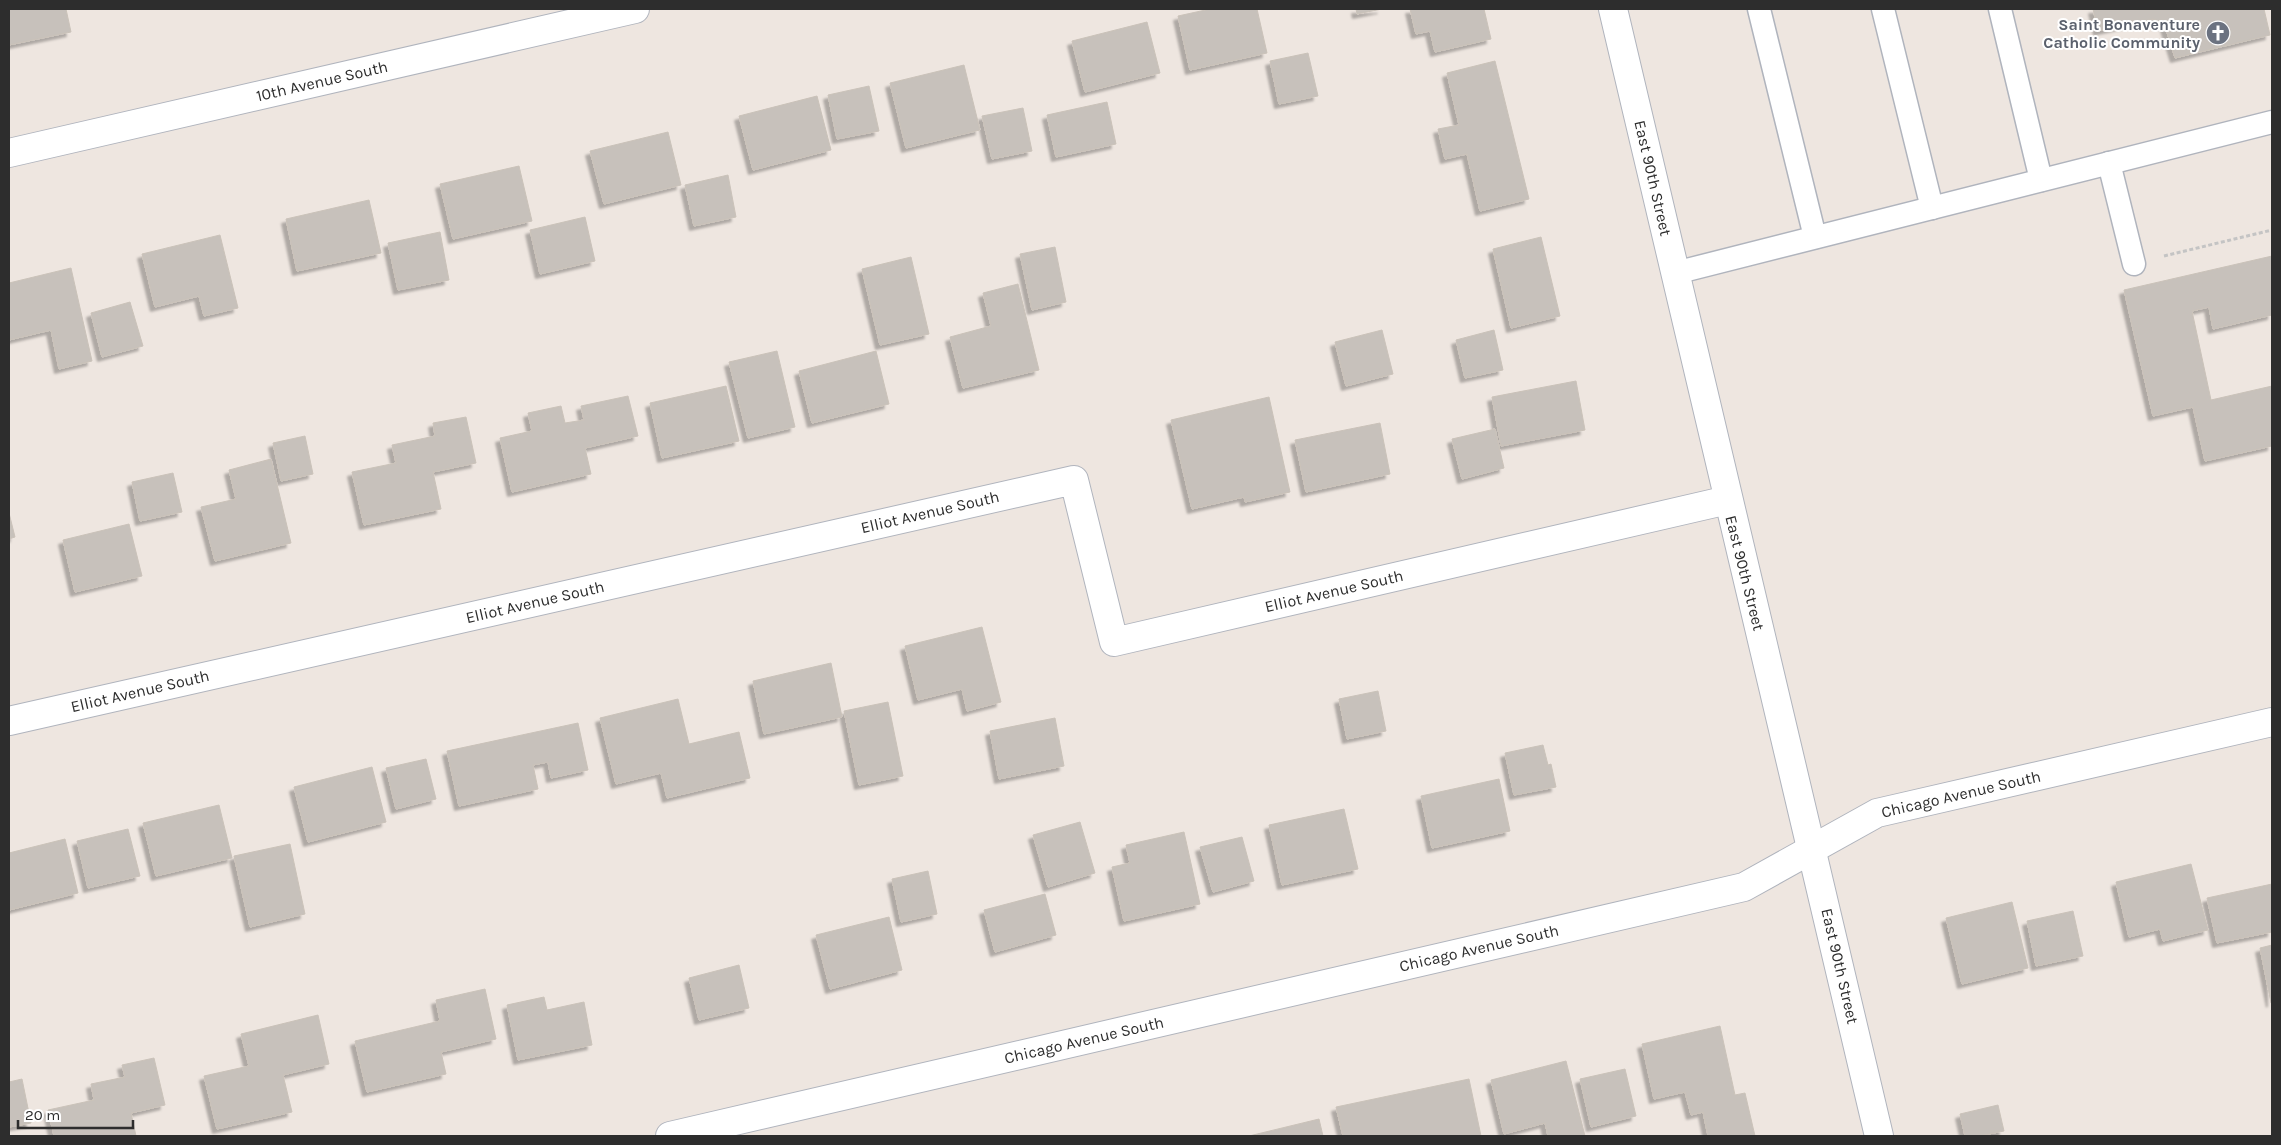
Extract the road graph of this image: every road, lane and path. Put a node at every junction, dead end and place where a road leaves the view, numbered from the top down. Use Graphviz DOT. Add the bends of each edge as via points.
graph roads {
  1 [pos="635,9"];
  2 [pos="1613,9"];
  3 [pos="1759,9"];
  4 [pos="1883,9"];
  5 [pos="2000,9"];
  6 [pos="2272,122"];
  7 [pos="9,153"];
  8 [pos="2109,163"];
  9 [pos="2041,180"];
  10 [pos="1932,208"];
  11 [pos="2272,230"];
  12 [pos="1815,237"];
  13 [pos="2134,264"];
  14 [pos="1675,273"];
  15 [pos="1728,500"];
  16 [pos="9,721"];
  17 [pos="2272,722"];
  18 [pos="1812,850"];
  19 [pos="670,1136"];
  20 [pos="1879,1136"];
  1 -- 7 [label="street, 10th Avenue South"];
  2 -- 14 [label="street, East 90th Street"];
  3 -- 12 [label="lane"];
  4 -- 10 [label="lane"];
  5 -- 9 [label="lane"];
  6 -- 8 [label="lane"];
  8 -- 9 [label="lane"];
  8 -- 13 [label="lane"];
  9 -- 10 [label="lane"];
  10 -- 12 [label="lane"];
  11 -- 13 [label="path"];
  12 -- 14 [label="lane"];
  14 -- 15 [label="street, East 90th Street"];
  15 -- 16 [label="street, Elliot Avenue South" via="1114,642 1074,480"];
  15 -- 18 [label="street, East 90th Street"];
  17 -- 18 [label="street, Chicago Avenue South" via="1876,813"];
  18 -- 19 [label="street, Chicago Avenue South" via="1744,887"];
  18 -- 20 [label="street, East 90th Street"];
}
